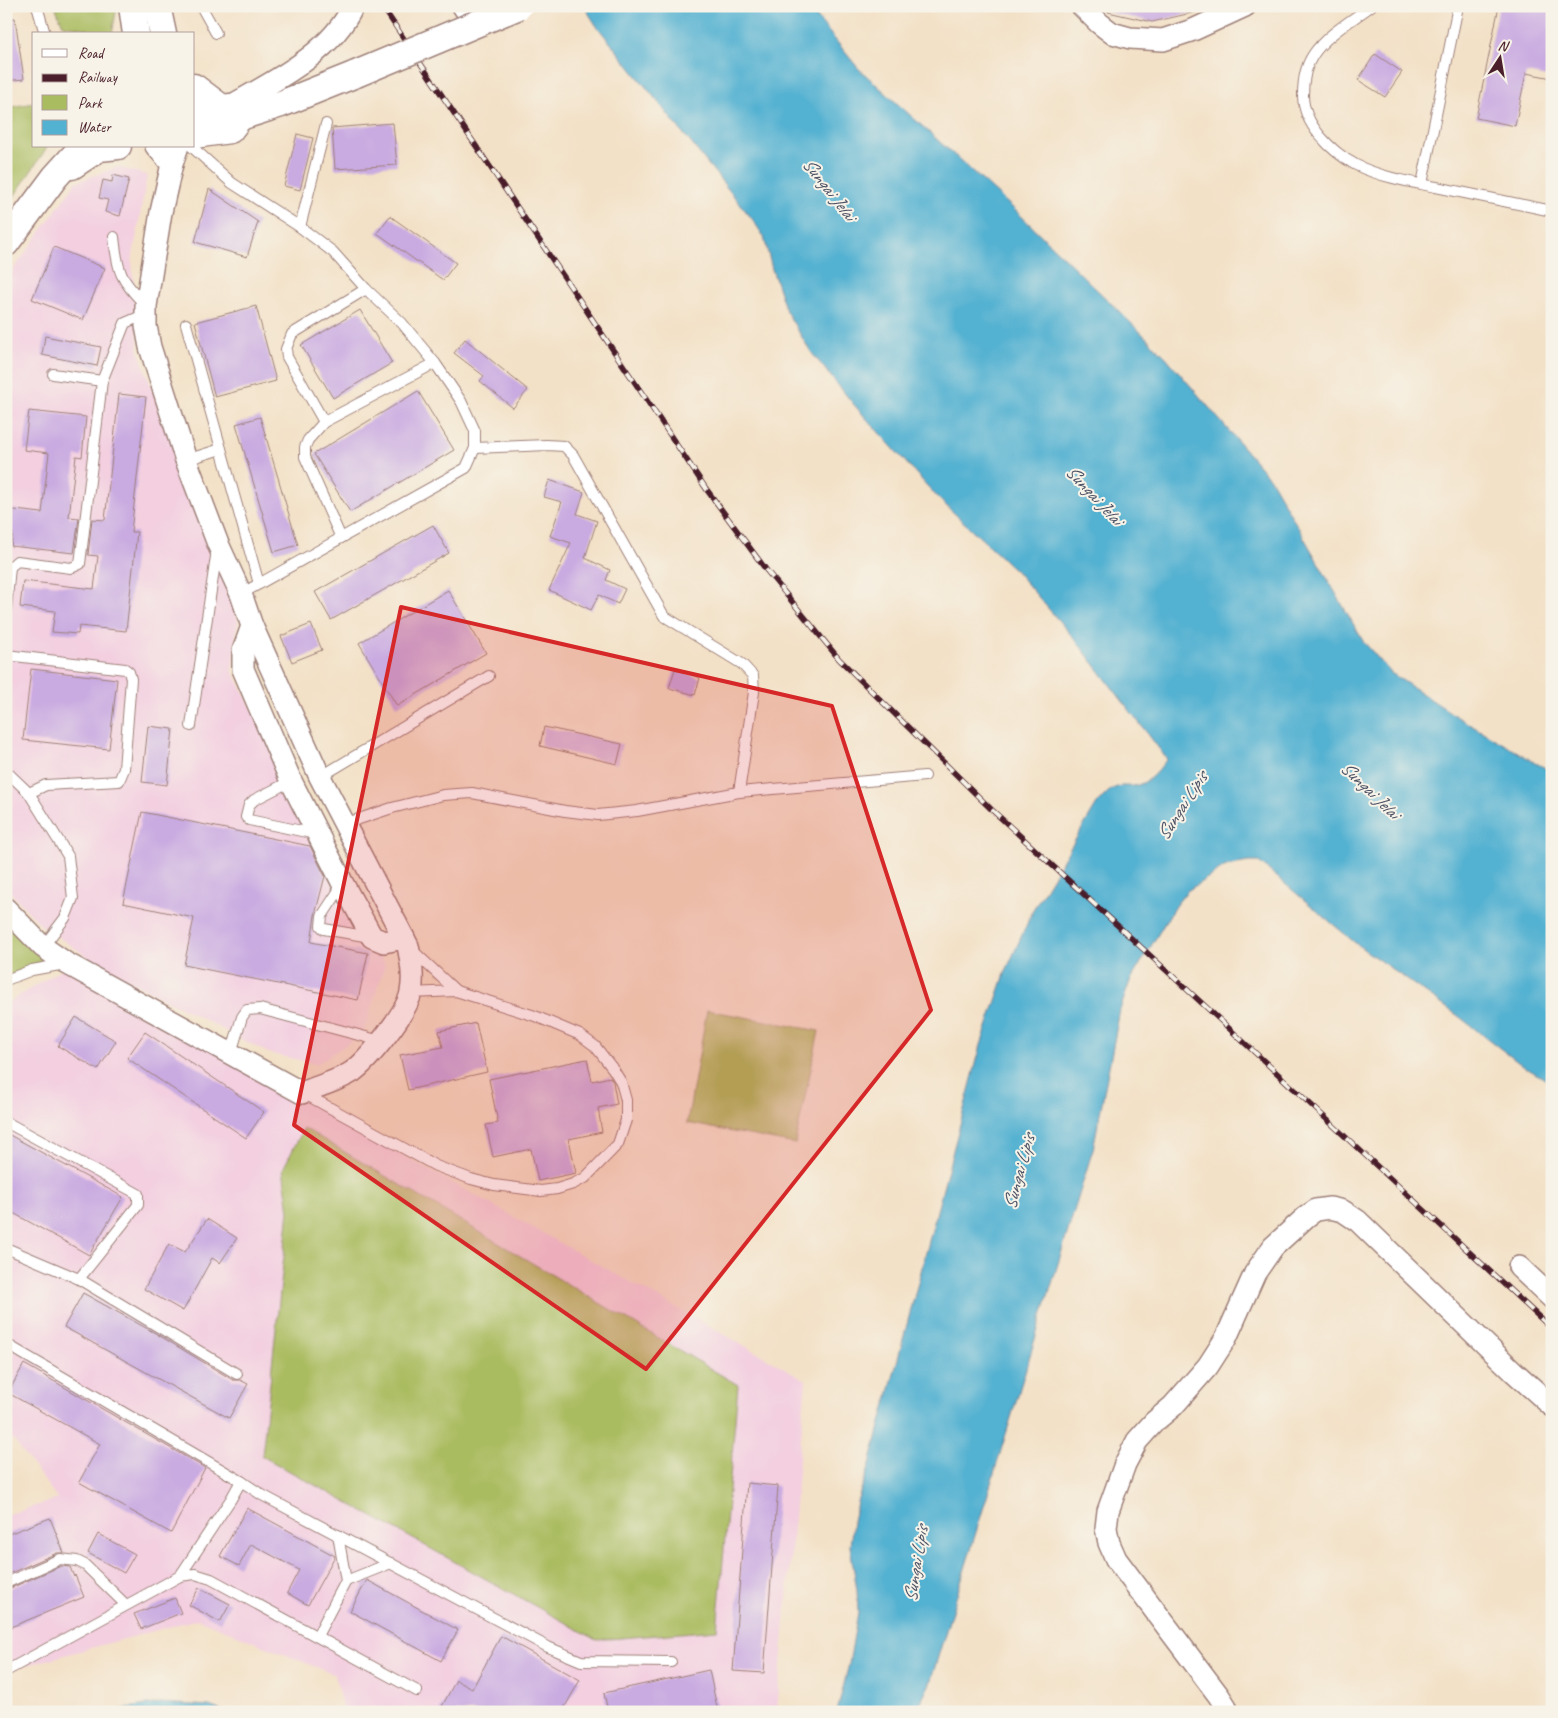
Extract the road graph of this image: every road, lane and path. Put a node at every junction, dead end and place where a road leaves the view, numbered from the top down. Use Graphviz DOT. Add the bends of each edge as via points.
graph roads {
  1 [pos="37,6"];
  2 [pos="157,6"];
  3 [pos="202,6"];
  4 [pos="519,6"];
  5 [pos="1082,6"];
  6 [pos="1245,6"];
  7 [pos="1371,6"];
  8 [pos="1458,6"];
  9 [pos="353,8"];
  10 [pos="469,15"];
  11 [pos="44,32"];
  12 [pos="163,32"];
  13 [pos="216,33"];
  14 [pos="195,88"];
  15 [pos="230,111"];
  16 [pos="195,112"];
  17 [pos="326,124"];
  18 [pos="195,135"];
  19 [pos="73,148"];
  20 [pos="81,148"];
  21 [pos="99,148"];
  22 [pos="160,148"];
  23 [pos="193,148"];
  24 [pos="175,155"];
  25 [pos="55,178"];
  26 [pos="1422,184"];
  27 [pos="1552,212"];
  28 [pos="300,226"];
  29 [pos="114,237"];
  30 [pos="6,243"];
  31 [pos="366,289"];
  32 [pos="146,310"];
  33 [pos="186,324"];
  34 [pos="435,363"];
  35 [pos="53,374"];
  36 [pos="102,381"];
  37 [pos="324,422"];
  38 [pos="475,448"];
  39 [pos="221,449"];
  40 [pos="186,460"];
  41 [pos="341,538"];
  42 [pos="218,544"];
  43 [pos="250,589"];
  44 [pos="6,609"];
  45 [pos="252,626"];
  46 [pos="6,655"];
  47 [pos="489,676"];
  48 [pos="192,726"];
  49 [pos="6,771"];
  50 [pos="925,776"];
  51 [pos="320,777"];
  52 [pos="291,782"];
  53 [pos="739,792"];
  54 [pos="29,793"];
  55 [pos="344,824"];
  56 [pos="317,834"];
  57 [pos="343,884"];
  58 [pos="6,909"];
  59 [pos="372,937"];
  60 [pos="406,942"];
  61 [pos="43,947"];
  62 [pos="66,963"];
  63 [pos="6,980"];
  64 [pos="456,992"];
  65 [pos="411,993"];
  66 [pos="381,1040"];
  67 [pos="231,1053"];
  68 [pos="302,1092"];
  69 [pos="6,1122"];
  70 [pos="6,1248"];
  71 [pos="1519,1267"];
  72 [pos="79,1279"];
  73 [pos="1552,1298"];
  74 [pos="6,1344"];
  75 [pos="237,1374"];
  76 [pos="1552,1406"];
  77 [pos="241,1481"];
  78 [pos="338,1535"];
  79 [pos="391,1563"];
  80 [pos="180,1576"];
  81 [pos="346,1581"];
  82 [pos="6,1583"];
  83 [pos="125,1604"];
  84 [pos="317,1636"];
  85 [pos="671,1662"];
  86 [pos="6,1671"];
  87 [pos="417,1691"];
  88 [pos="1227,1712"];
  1 -- 11 [label="lane"];
  2 -- 12 [label="street"];
  3 -- 13 [label="lane"];
  4 -- 10 [label="street, bridge"];
  5 -- 6 [label="street" via="1112,33 1130,38 1163,40"];
  7 -- 26 [label="lane" via="1331,36 1312,56 1303,81 1303,103 1308,118 1337,153 1380,174"];
  8 -- 26 [label="lane"];
  9 -- 15 [label="street" via="338,30 310,57"];
  10 -- 15 [label="street, bridge" via="356,74 281,104"];
  14 -- 15 [label="street"];
  15 -- 16 [label="street"];
  15 -- 18 [label="street" via="230,130"];
  17 -- 28 [label="lane"];
  19 -- 25 [label="street"];
  20 -- 25 [label="street"];
  21 -- 25 [label="street"];
  22 -- 24 [label="street"];
  23 -- 28 [label="lane" via="232,183"];
  24 -- 32 [label="street" via="161,212"];
  25 -- 30 [label="street"];
  26 -- 27 [label="lane"];
  28 -- 31 [label="lane" via="333,252"];
  29 -- 32 [label="lane" via="121,276"];
  31 -- 34 [label="lane" via="402,323"];
  31 -- 37 [label="lane" via="292,334 286,349 287,358"];
  32 -- 36 [label="lane" via="125,323"];
  32 -- 40 [label="street" via="150,347"];
  33 -- 39 [label="lane"];
  34 -- 37 [label="lane"];
  34 -- 38 [label="lane" via="461,401 475,431"];
  35 -- 36 [label="lane"];
  36 -- 44 [label="lane" via="80,564 71,568 17,561 10,567"];
  37 -- 41 [label="lane" via="308,440 305,457"];
  38 -- 41 [label="lane" via="466,468"];
  38 -- 53 [label="lane" via="564,446 573,455 664,616 742,664 753,676 754,692"];
  39 -- 40 [label="lane"];
  39 -- 43 [label="lane"];
  40 -- 42 [label="street"];
  41 -- 43 [label="lane"];
  42 -- 43 [label="street"];
  42 -- 48 [label="lane"];
  43 -- 45 [label="street"];
  45 -- 51 [label="street"];
  45 -- 52 [label="street" via="243,651 243,669"];
  46 -- 54 [label="lane" via="124,669 131,679 124,769 119,781 46,785"];
  47 -- 51 [label="lane"];
  49 -- 54 [label="lane"];
  50 -- 53 [label="lane"];
  51 -- 55 [label="street"];
  52 -- 56 [label="street"];
  52 -- 56 [label="lane" via="254,800 246,817"];
  53 -- 55 [label="lane" via="598,815 472,793 443,795"];
  54 -- 61 [label="lane" via="68,856 73,898 65,918"];
  55 -- 60 [label="street"];
  56 -- 57 [label="street"];
  57 -- 59 [label="street"];
  57 -- 59 [label="lane" via="322,916 321,926"];
  58 -- 61 [label="street"];
  59 -- 60 [label="street" via="384,942"];
  60 -- 64 [label="lane"];
  60 -- 65 [label="street" via="411,960"];
  61 -- 62 [label="street"];
  62 -- 63 [label="lane" via="32,970"];
  62 -- 67 [label="street"];
  64 -- 65 [label="lane"];
  64 -- 68 [label="lane" via="535,1016 580,1035 596,1046 613,1068 626,1100 626,1120 618,1144 586,1178 557,1189 541,1190 471,1179 436,1166"];
  65 -- 66 [label="street"];
  66 -- 67 [label="lane" via="260,1009 247,1010"];
  66 -- 68 [label="street" via="351,1073"];
  67 -- 68 [label="street"];
  69 -- 72 [label="lane" via="138,1194 138,1205"];
  70 -- 72 [label="lane"];
  71 -- 73 [label="street"];
  72 -- 75 [label="lane"];
  74 -- 77 [label="lane"];
  76 -- 88 [label="street" via="1358,1221 1343,1211 1330,1208 1316,1210 1273,1247 1255,1272 1226,1338 1208,1366 1137,1441 1108,1511 1106,1528 1116,1559 1219,1696"];
  77 -- 78 [label="lane" via="262,1496"];
  77 -- 80 [label="lane"];
  78 -- 79 [label="lane"];
  78 -- 81 [label="lane"];
  79 -- 81 [label="lane"];
  79 -- 85 [label="lane" via="548,1647 581,1661"];
  80 -- 83 [label="lane"];
  80 -- 84 [label="lane" via="203,1576"];
  81 -- 84 [label="lane"];
  82 -- 83 [label="lane" via="60,1559 69,1559 85,1566"];
  83 -- 86 [label="lane"];
  84 -- 87 [label="lane"];
}
